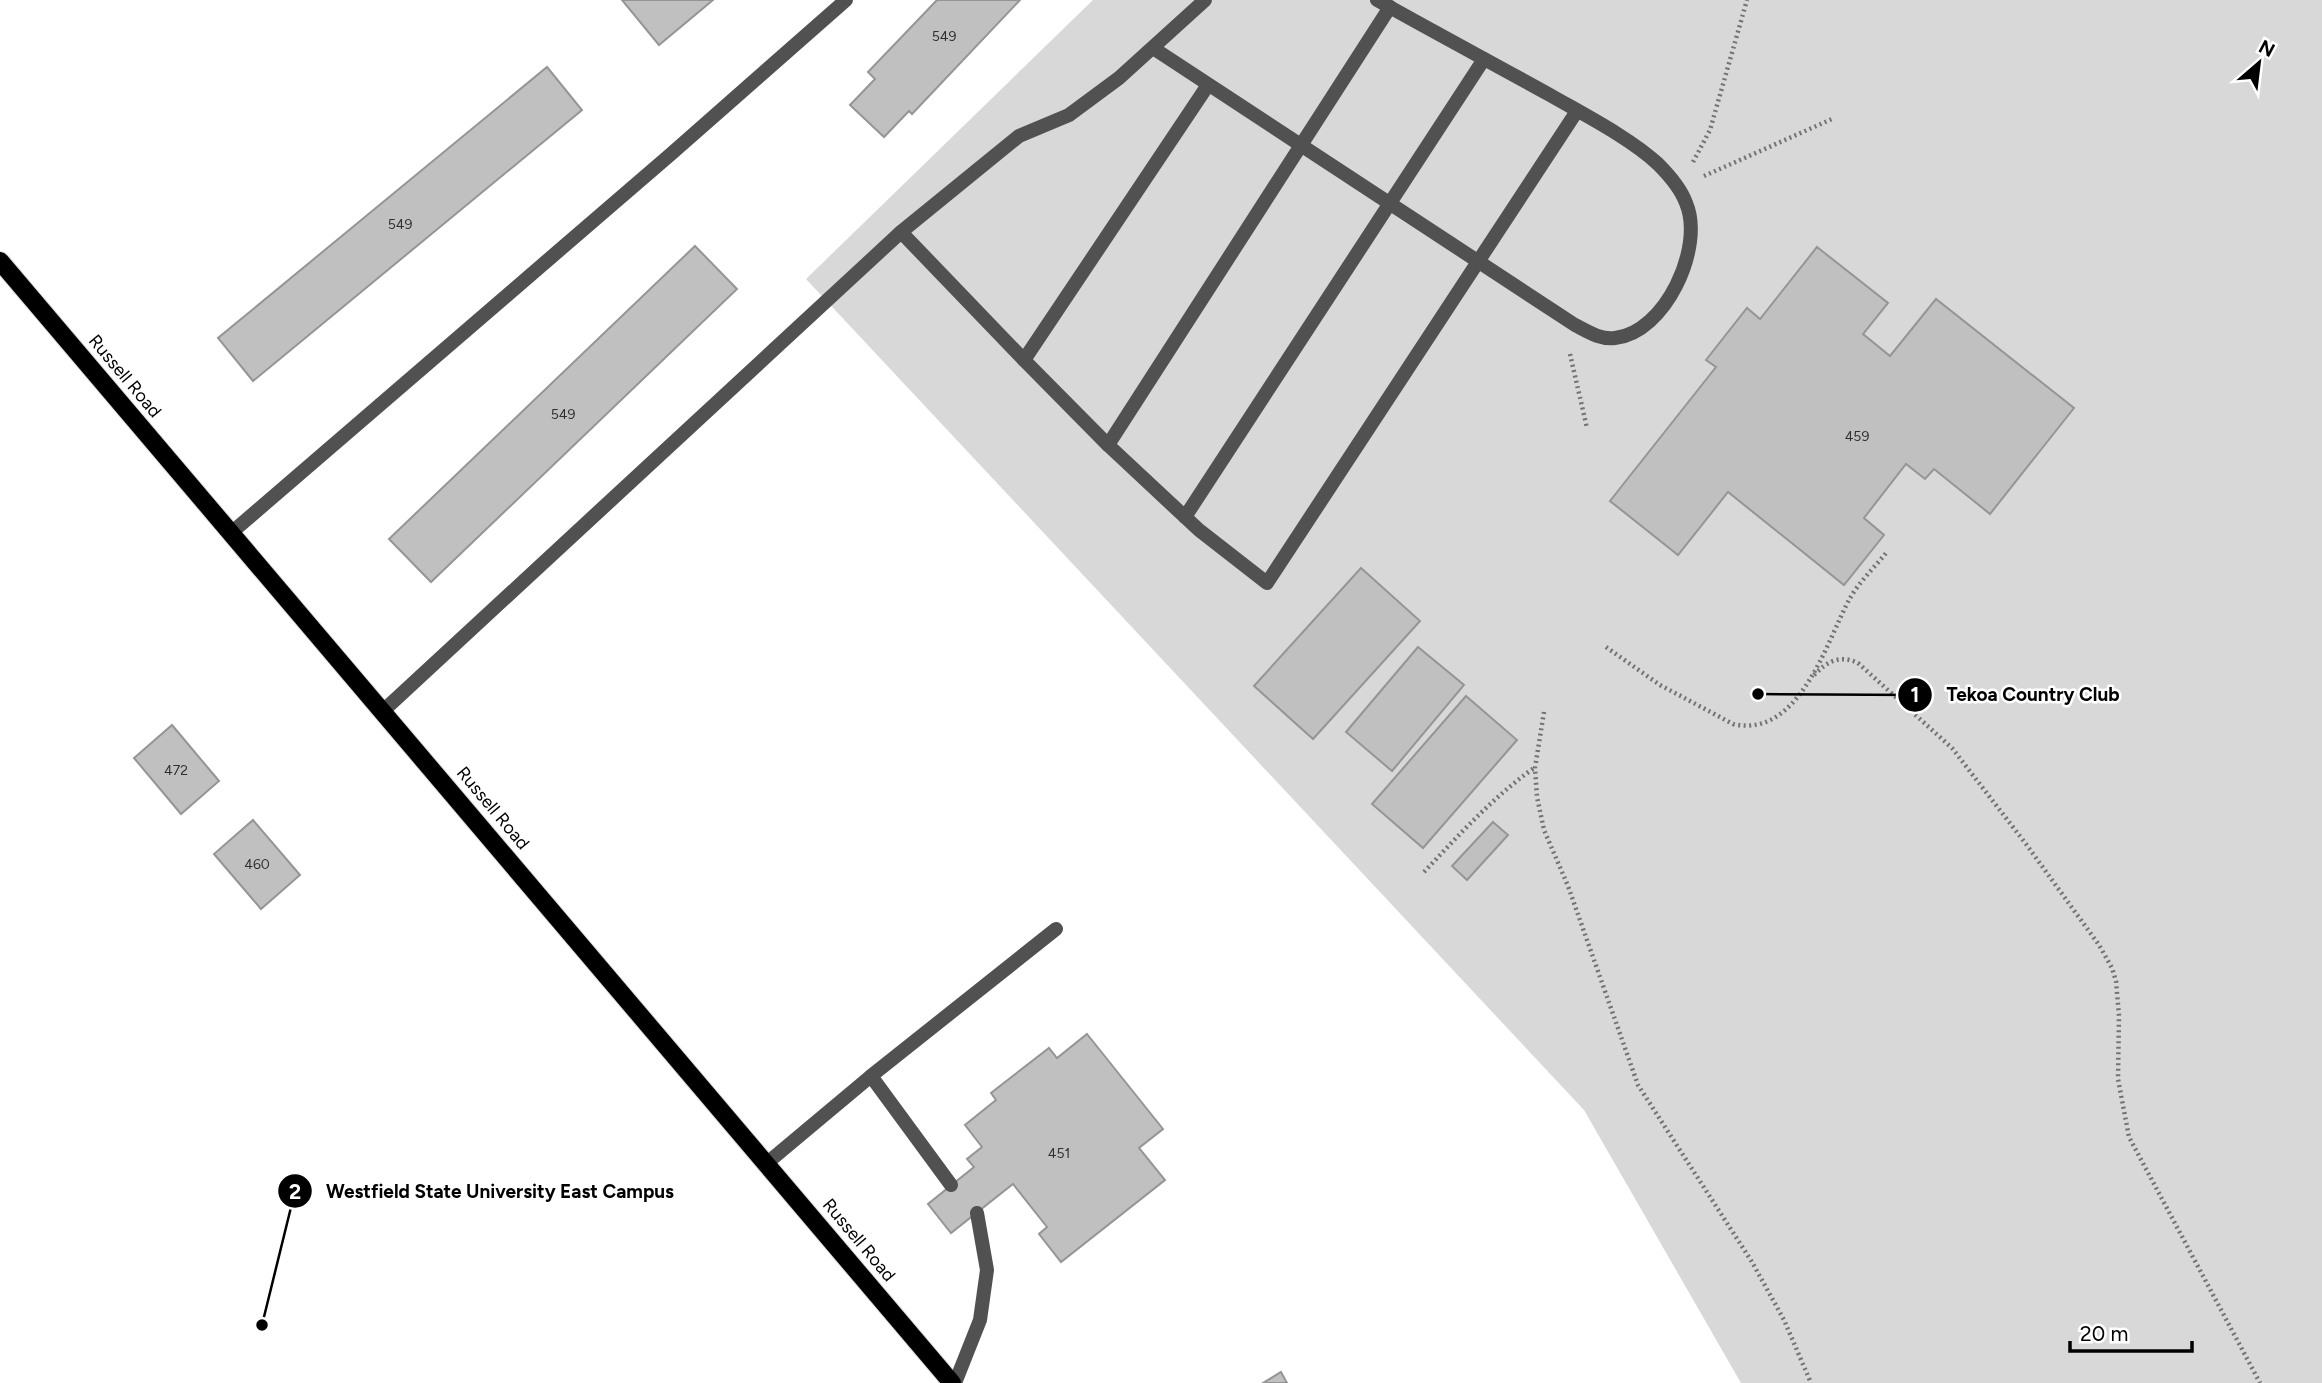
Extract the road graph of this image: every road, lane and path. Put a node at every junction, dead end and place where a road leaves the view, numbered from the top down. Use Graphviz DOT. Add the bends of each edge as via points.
graph roads {
  1 [pos="846,0"];
  2 [pos="1205,0"];
  3 [pos="1747,0"];
  4 [pos="1383,4"];
  5 [pos="1153,48"];
  6 [pos="1484,59"];
  7 [pos="1208,85"];
  8 [pos="1577,111"];
  9 [pos="1832,119"];
  10 [pos="1301,146"];
  11 [pos="1674,184"];
  12 [pos="1390,205"];
  13 [pos="901,232"];
  14 [pos="0,261"];
  15 [pos="1478,262"];
  16 [pos="1562,316"];
  17 [pos="1024,360"];
  18 [pos="1587,428"];
  19 [pos="1108,445"];
  20 [pos="1185,517"];
  21 [pos="231,533"];
  22 [pos="1886,553"];
  23 [pos="1605,647"];
  24 [pos="1814,675"];
  25 [pos="383,711"];
  26 [pos="1544,712"];
  27 [pos="1535,768"];
  28 [pos="1424,872"];
  29 [pos="1056,929"];
  30 [pos="871,1076"];
  31 [pos="767,1163"];
  32 [pos="951,1185"];
  33 [pos="977,1213"];
  34 [pos="953,1383"];
  35 [pos="1811,1383"];
  36 [pos="2260,1383"];
  1 -- 21 [label="lane"];
  2 -- 5 [label="lane"];
  3 -- 11 [label="path" via="1710,130"];
  4 -- 6 [label="lane"];
  4 -- 10 [label="lane"];
  5 -- 7 [label="lane"];
  5 -- 13 [label="lane" via="1069,114 1019,136"];
  6 -- 8 [label="lane"];
  6 -- 12 [label="lane"];
  7 -- 10 [label="lane"];
  7 -- 17 [label="lane"];
  8 -- 11 [label="lane" via="1657,164"];
  8 -- 15 [label="lane"];
  9 -- 11 [label="path"];
  10 -- 12 [label="lane"];
  10 -- 19 [label="lane"];
  11 -- 16 [label="lane" via="1687,203 1692,242 1687,263 1652,320 1636,332 1615,338 1600,337"];
  12 -- 15 [label="lane"];
  12 -- 20 [label="lane"];
  13 -- 17 [label="lane"];
  13 -- 25 [label="lane"];
  14 -- 21 [label="main road, Russell Road"];
  15 -- 16 [label="lane"];
  15 -- 20 [label="lane" via="1267,583"];
  16 -- 18 [label="path"];
  17 -- 19 [label="lane"];
  19 -- 20 [label="lane"];
  21 -- 25 [label="main road, Russell Road"];
  22 -- 24 [label="path" via="1851,596"];
  23 -- 24 [label="path" via="1660,685 1743,726 1780,713"];
  24 -- 36 [label="path" via="1838,659 1858,663 1952,748 2099,945 2116,981 2118,1079 2129,1137"];
  25 -- 31 [label="main road, Russell Road"];
  26 -- 27 [label="path"];
  27 -- 28 [label="path" via="1513,783"];
  27 -- 35 [label="path" via="1544,830 1638,1085 1752,1262"];
  29 -- 30 [label="lane"];
  30 -- 31 [label="lane"];
  30 -- 32 [label="lane"];
  31 -- 34 [label="main road, Russell Road"];
  33 -- 34 [label="lane" via="987,1270 980,1320"];
}
